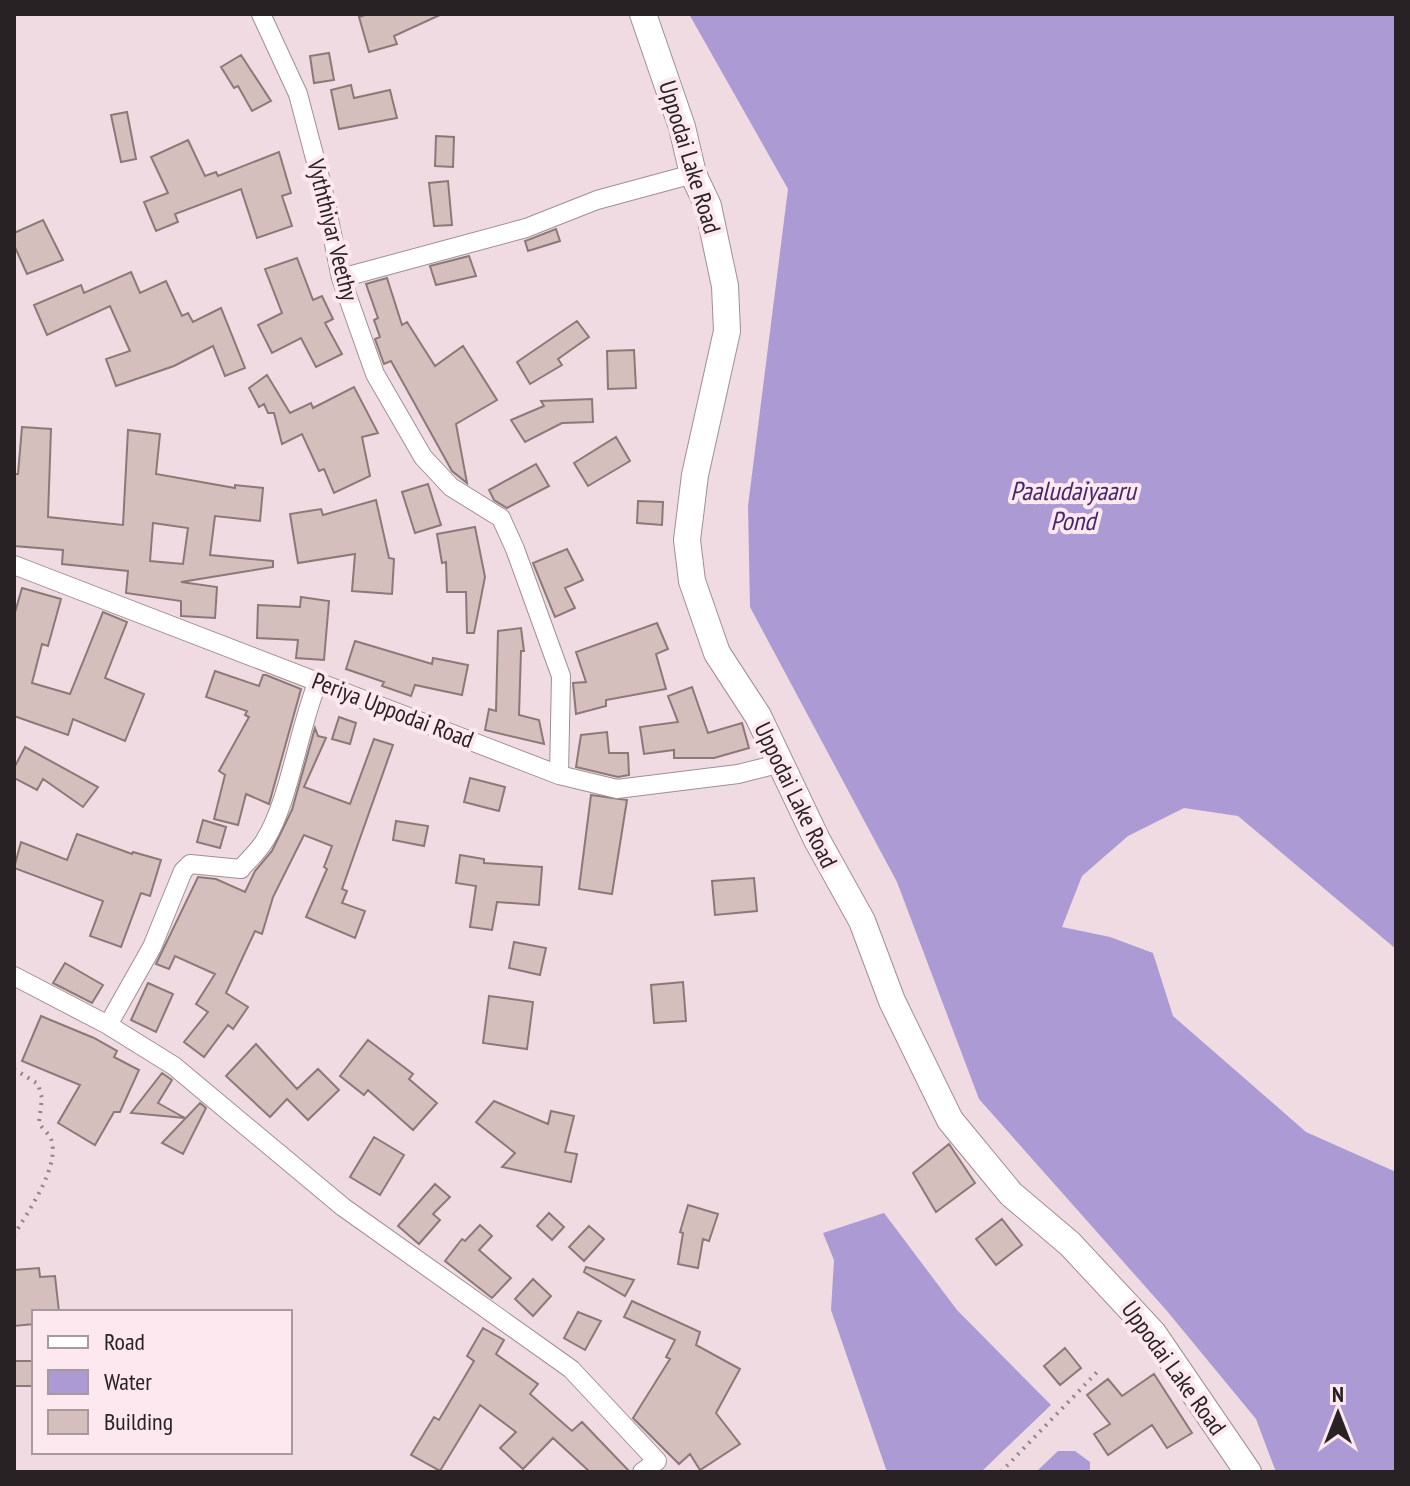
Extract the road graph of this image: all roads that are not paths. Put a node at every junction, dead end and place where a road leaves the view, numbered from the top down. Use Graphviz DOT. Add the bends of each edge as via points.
graph roads {
  1 [pos="261,14"];
  2 [pos="643,14"];
  3 [pos="693,174"];
  4 [pos="341,278"];
  5 [pos="14,565"];
  6 [pos="318,681"];
  7 [pos="782,763"];
  8 [pos="559,775"];
  9 [pos="14,976"];
  10 [pos="108,1025"];
  11 [pos="655,1468"];
  12 [pos="1248,1472"];
  1 -- 4 [label="street, Vyththiyar Veethy" via="298,94"];
  2 -- 3 [label="street, Uppodai Lake Road"];
  3 -- 4 [label="street" via="597,200 526,228"];
  3 -- 7 [label="street, Uppodai Lake Road" via="708,206 717,246 727,331 695,475 687,540 692,581 717,653"];
  4 -- 8 [label="street, Vyththiyar Veethy" via="375,374 423,457 451,487 501,518 515,549 561,676"];
  5 -- 6 [label="street, Periya Uppodai Road"];
  6 -- 8 [label="street, Periya Uppodai Road"];
  6 -- 10 [label="street" via="265,840 241,869 190,864 183,871 152,947"];
  7 -- 8 [label="street, Periya Uppodai Road" via="738,774 617,789"];
  7 -- 12 [label="street, Uppodai Lake Road" via="862,921 892,1001 950,1120 1011,1194 1070,1244 1153,1333"];
  9 -- 10 [label="street"];
  10 -- 11 [label="street" via="174,1066 343,1207 571,1369"];
}
